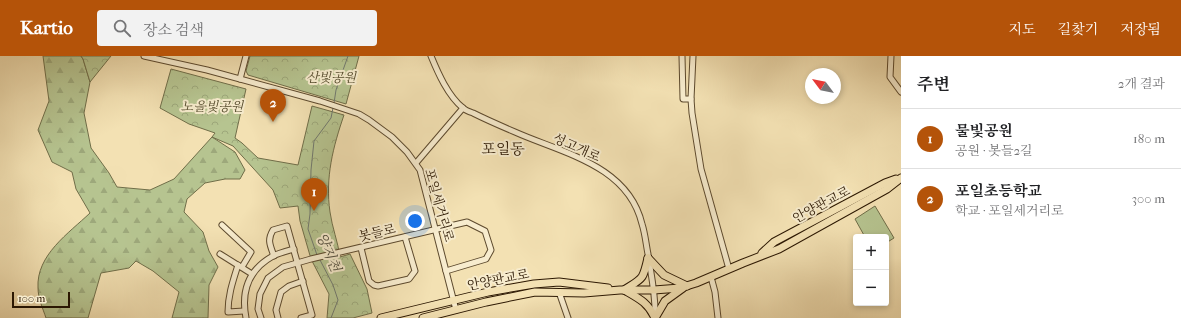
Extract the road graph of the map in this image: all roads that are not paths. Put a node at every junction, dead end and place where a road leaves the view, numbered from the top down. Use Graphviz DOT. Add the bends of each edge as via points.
graph roads {
  1 [pos="144,56"];
  2 [pos="246,56"];
  3 [pos="431,56"];
  4 [pos="682,56"];
  5 [pos="693,56"];
  6 [pos="891,56"];
  7 [pos="240,79"];
  8 [pos="901,92"];
  9 [pos="691,99"];
  10 [pos="463,108"];
  11 [pos="416,163"];
  12 [pos="901,178"];
  13 [pos="222,225"];
  14 [pos="435,228"];
  15 [pos="404,237"];
  16 [pos="361,248"];
  17 [pos="294,249"];
  18 [pos="220,254"];
  19 [pos="274,256"];
  20 [pos="648,258"];
  21 [pos="297,262"];
  22 [pos="240,266"];
  23 [pos="729,270"];
  24 [pos="446,271"];
  25 [pos="252,274"];
  26 [pos="711,277"];
  27 [pos="303,281"];
  28 [pos="687,286"];
  29 [pos="622,290"];
  30 [pos="654,290"];
  31 [pos="559,292"];
  32 [pos="453,300"];
  33 [pos="456,310"];
  34 [pos="244,311"];
  35 [pos="246,318"];
  36 [pos="261,318"];
  37 [pos="278,318"];
  38 [pos="301,318"];
  39 [pos="381,318"];
  40 [pos="423,318"];
  41 [pos="568,318"];
  42 [pos="655,318"];
  43 [pos="718,318"];
  1 -- 7 [label="street, 포일세거리로"];
  2 -- 7 [label="street"];
  3 -- 10 [label="street, 성고개로" via="439,75"];
  4 -- 9 [label="street" via="683,99"];
  5 -- 9 [label="street"];
  6 -- 8 [label="street" via="890,77"];
  7 -- 11 [label="street, 포일세거리로" via="359,114 380,127"];
  9 -- 23 [label="street" via="701,169"];
  10 -- 11 [label="street"];
  10 -- 20 [label="street, 성고개로" via="592,163 609,174 620,184 635,205 642,223"];
  11 -- 14 [label="street, 포일세거리로" via="424,181"];
  12 -- 23 [label="main road, 안양판교로" via="887,189 778,249"];
  13 -- 22 [label="street" via="251,252"];
  14 -- 15 [label="street, 봇들로"];
  14 -- 24 [label="street, 포일세거리로"];
  14 -- 24 [label="street, 봇들로" via="467,222 485,231 491,250 486,259"];
  15 -- 16 [label="street, 봇들로"];
  15 -- 16 [label="street" via="415,271 409,279 374,285 369,281"];
  16 -- 21 [label="street, 봇들로"];
  17 -- 19 [label="street"];
  17 -- 19 [label="street" via="287,226 273,230 269,244"];
  17 -- 21 [label="street"];
  18 -- 22 [label="street"];
  19 -- 25 [label="street"];
  20 -- 28 [label="main road" via="664,275"];
  20 -- 29 [label="main road" via="642,279"];
  20 -- 30 [label="street, 성고개로"];
  21 -- 27 [label="street"];
  21 -- 36 [label="street, 봇들로" via="283,267 268,278 260,294 258,309"];
  22 -- 25 [label="street"];
  22 -- 34 [label="street" via="231,285 228,312"];
  23 -- 26 [label="main road, 안양판교로"];
  24 -- 32 [label="street, 포일세거리로"];
  25 -- 34 [label="street" via="245,291"];
  26 -- 28 [label="main road, 안양판교로"];
  26 -- 43 [label="street"];
  27 -- 37 [label="street" via="281,292 276,310"];
  27 -- 38 [label="street" via="312,315"];
  28 -- 30 [label="main road, 안양판교로"];
  28 -- 42 [label="main road" via="665,301"];
  29 -- 30 [label="main road, 안양판교로"];
  29 -- 31 [label="main road, 안양판교로"];
  29 -- 32 [label="main road, 안양판교로" via="559,282 534,284"];
  29 -- 42 [label="main road" via="647,304"];
  30 -- 42 [label="street, 성고개로"];
  31 -- 33 [label="main road, 안양판교로" via="534,292"];
  31 -- 41 [label="street"];
  32 -- 33 [label="street, 포일세거리로"];
  32 -- 39 [label="main road, 안양판교로"];
  33 -- 40 [label="main road, 안양판교로"];
  34 -- 35 [label="street"];
}
